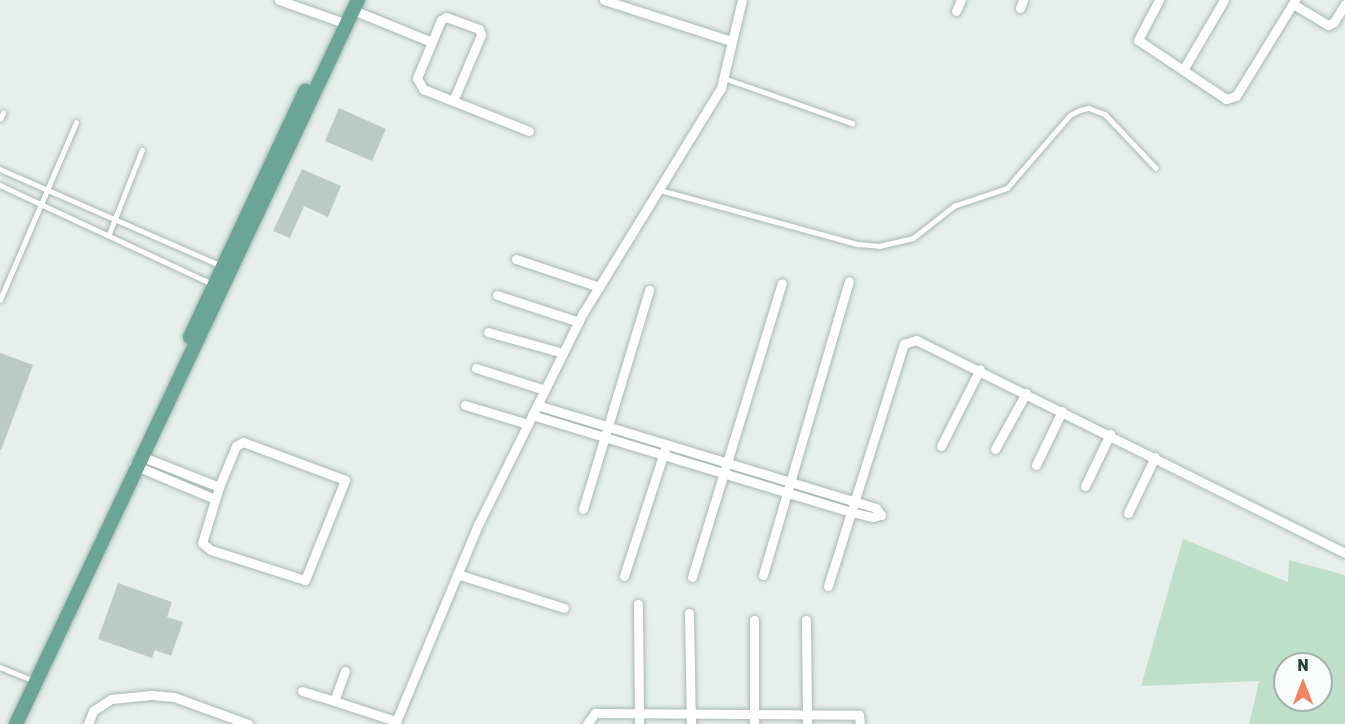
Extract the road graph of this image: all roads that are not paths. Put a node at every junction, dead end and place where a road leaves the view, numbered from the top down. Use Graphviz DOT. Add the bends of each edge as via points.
graph roads {
  1 [pos="279,0"];
  2 [pos="604,0"];
  3 [pos="742,0"];
  4 [pos="961,0"];
  5 [pos="1157,0"];
  6 [pos="1224,0"];
  7 [pos="1294,2"];
  8 [pos="353,3"];
  9 [pos="1345,4"];
  10 [pos="956,11"];
  11 [pos="343,22"];
  12 [pos="731,41"];
  13 [pos="432,42"];
  14 [pos="1183,70"];
  15 [pos="723,78"];
  16 [pos="453,101"];
  17 [pos="3,113"];
  18 [pos="0,119"];
  19 [pos="76,123"];
  20 [pos="852,123"];
  21 [pos="529,132"];
  22 [pos="142,150"];
  23 [pos="1156,168"];
  24 [pos="0,169"];
  25 [pos="0,185"];
  26 [pos="46,189"];
  27 [pos="660,190"];
  28 [pos="40,202"];
  29 [pos="115,219"];
  30 [pos="109,234"];
  31 [pos="516,260"];
  32 [pos="227,268"];
  33 [pos="849,281"];
  34 [pos="782,283"];
  35 [pos="218,286"];
  36 [pos="599,287"];
  37 [pos="649,290"];
  38 [pos="496,295"];
  39 [pos="0,300"];
  40 [pos="579,322"];
  41 [pos="488,332"];
  42 [pos="563,353"];
  43 [pos="476,368"];
  44 [pos="980,369"];
  45 [pos="544,390"];
  46 [pos="1026,393"];
  47 [pos="465,405"];
  48 [pos="537,405"];
  49 [pos="1062,411"];
  50 [pos="530,419"];
  51 [pos="609,426"];
  52 [pos="1110,435"];
  53 [pos="605,437"];
  54 [pos="666,443"];
  55 [pos="941,446"];
  56 [pos="995,449"];
  57 [pos="663,454"];
  58 [pos="1155,457"];
  59 [pos="726,462"];
  60 [pos="138,463"];
  61 [pos="1036,465"];
  62 [pos="184,472"];
  63 [pos="723,472"];
  64 [pos="789,482"];
  65 [pos="180,484"];
  66 [pos="1085,486"];
  67 [pos="219,487"];
  68 [pos="786,492"];
  69 [pos="215,499"];
  70 [pos="855,502"];
  71 [pos="583,509"];
  72 [pos="852,512"];
  73 [pos="1128,513"];
  74 [pos="1345,553"];
  75 [pos="457,573"];
  76 [pos="763,575"];
  77 [pos="624,576"];
  78 [pos="692,577"];
  79 [pos="828,586"];
  80 [pos="638,604"];
  81 [pos="564,608"];
  82 [pos="689,613"];
  83 [pos="753,620"];
  84 [pos="806,620"];
  85 [pos="0,667"];
  86 [pos="345,671"];
  87 [pos="32,680"];
  88 [pos="302,691"];
  89 [pos="334,701"];
  90 [pos="595,713"];
  91 [pos="639,719"];
  92 [pos="691,719"];
  93 [pos="754,720"];
  94 [pos="807,720"];
  95 [pos="229,721"];
  96 [pos="395,722"];
  97 [pos="8,724"];
  98 [pos="16,724"];
  99 [pos="87,724"];
  100 [pos="248,724"];
  101 [pos="587,724"];
  102 [pos="594,724"];
  103 [pos="860,724"];
  1 -- 11 [label="street"];
  2 -- 12 [label="street"];
  3 -- 12 [label="street"];
  4 -- 10 [label="street"];
  5 -- 14 [label="street" via="1138,40"];
  6 -- 14 [label="street"];
  7 -- 9 [label="street" via="1328,25"];
  7 -- 14 [label="street" via="1236,96 1226,99"];
  8 -- 11 [label="main road"];
  8 -- 13 [label="street"];
  11 -- 32 [label="main road"];
  12 -- 15 [label="street"];
  13 -- 16 [label="street" via="417,78 419,84"];
  13 -- 16 [label="street" via="446,17 479,29 480,42"];
  15 -- 20 [label="lane"];
  15 -- 27 [label="street" via="708,113"];
  16 -- 21 [label="street"];
  17 -- 18 [label="lane"];
  19 -- 26 [label="lane"];
  22 -- 29 [label="lane"];
  23 -- 27 [label="lane" via="1105,114 1089,108 1080,110 1070,115 1007,188 954,206 913,238 879,246 858,244"];
  24 -- 26 [label="lane"];
  25 -- 28 [label="lane"];
  26 -- 28 [label="lane"];
  26 -- 29 [label="lane"];
  27 -- 36 [label="street"];
  28 -- 30 [label="lane"];
  28 -- 39 [label="lane"];
  29 -- 30 [label="lane"];
  29 -- 32 [label="lane"];
  30 -- 35 [label="lane"];
  31 -- 36 [label="street"];
  32 -- 35 [label="main road"];
  33 -- 64 [label="street"];
  34 -- 59 [label="street"];
  35 -- 60 [label="main road"];
  36 -- 40 [label="street"];
  37 -- 51 [label="street"];
  38 -- 40 [label="street"];
  40 -- 42 [label="street"];
  41 -- 42 [label="street"];
  42 -- 45 [label="street"];
  43 -- 45 [label="street"];
  44 -- 46 [label="street"];
  44 -- 55 [label="street"];
  44 -- 70 [label="street" via="923,341 904,344"];
  45 -- 48 [label="street"];
  46 -- 49 [label="street"];
  46 -- 56 [label="street"];
  47 -- 50 [label="street"];
  48 -- 50 [label="street"];
  48 -- 51 [label="street"];
  49 -- 52 [label="street"];
  49 -- 61 [label="street"];
  50 -- 53 [label="street"];
  50 -- 75 [label="street"];
  51 -- 53 [label="street"];
  51 -- 54 [label="street"];
  52 -- 58 [label="street"];
  52 -- 66 [label="street"];
  53 -- 57 [label="street"];
  53 -- 71 [label="street"];
  54 -- 57 [label="street"];
  54 -- 59 [label="street"];
  57 -- 63 [label="street"];
  57 -- 77 [label="street"];
  58 -- 73 [label="street"];
  58 -- 74 [label="street"];
  59 -- 63 [label="street"];
  59 -- 64 [label="street"];
  60 -- 62 [label="street"];
  60 -- 65 [label="street"];
  60 -- 87 [label="main road"];
  62 -- 65 [label="street"];
  62 -- 67 [label="street"];
  63 -- 68 [label="street"];
  63 -- 78 [label="street"];
  64 -- 68 [label="street"];
  64 -- 70 [label="street"];
  65 -- 69 [label="street"];
  67 -- 69 [label="street"];
  67 -- 69 [label="street" via="236,446 243,442 337,473 346,485 311,572 302,581 204,547 201,537"];
  68 -- 72 [label="street"];
  68 -- 76 [label="street"];
  70 -- 72 [label="street"];
  70 -- 72 [label="street" via="876,508 880,515 872,518"];
  72 -- 79 [label="street"];
  75 -- 81 [label="street"];
  75 -- 96 [label="street"];
  80 -- 91 [label="street"];
  82 -- 92 [label="street"];
  83 -- 93 [label="street"];
  84 -- 94 [label="street"];
  85 -- 87 [label="lane"];
  86 -- 89 [label="street"];
  87 -- 97 [label="main road"];
  87 -- 98 [label="main road"];
  88 -- 89 [label="street"];
  89 -- 96 [label="street"];
  90 -- 91 [label="street"];
  90 -- 101 [label="street"];
  90 -- 102 [label="street"];
  91 -- 92 [label="street"];
  92 -- 93 [label="street"];
  93 -- 94 [label="street"];
  94 -- 103 [label="street" via="859,715"];
  95 -- 99 [label="street" via="174,697 140,695 111,699 93,711"];
  95 -- 100 [label="street"];
}
